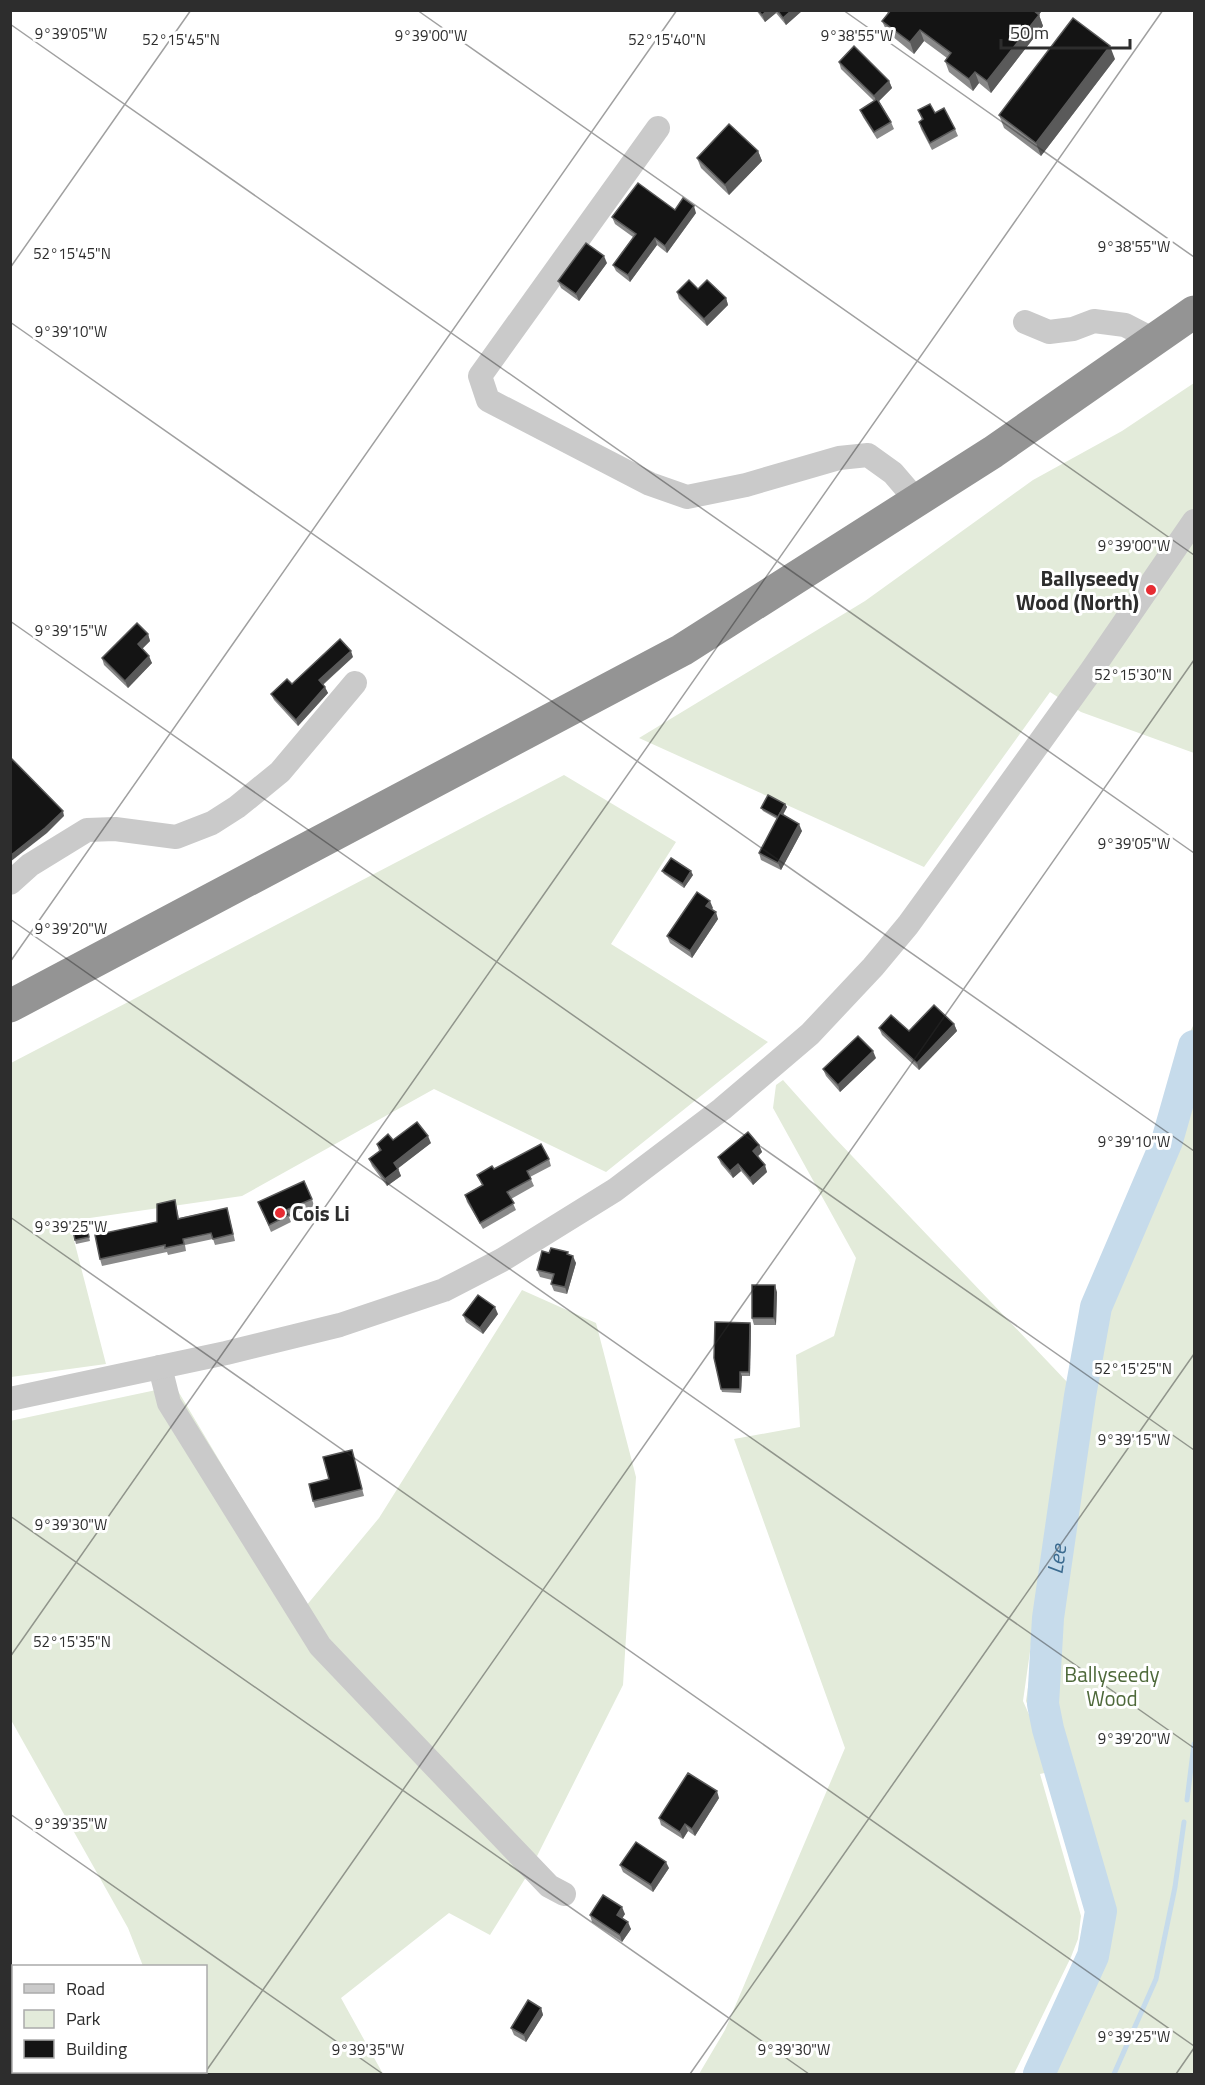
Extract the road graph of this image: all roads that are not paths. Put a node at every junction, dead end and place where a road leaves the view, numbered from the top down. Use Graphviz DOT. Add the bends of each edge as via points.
graph roads {
  1 [pos="658,128"];
  2 [pos="1194,312"];
  3 [pos="1025,322"];
  4 [pos="1154,340"];
  5 [pos="917,501"];
  6 [pos="1194,521"];
  7 [pos="355,683"];
  8 [pos="10,883"];
  9 [pos="10,1006"];
  10 [pos="160,1367"];
  11 [pos="10,1399"];
  12 [pos="564,1894"];
  1 -- 5 [label="street" via="480,376 488,400 650,483 687,497 746,485 839,458 868,455 893,473"];
  2 -- 4 [label="highway"];
  3 -- 4 [label="street" via="1049,332 1094,321 1125,325"];
  4 -- 5 [label="highway"];
  5 -- 9 [label="highway" via="682,650"];
  6 -- 10 [label="street" via="908,925 829,1016 722,1109 615,1190 502,1260 444,1290 340,1325"];
  7 -- 8 [label="street" via="280,772 212,823 176,837 115,829 87,830 30,865"];
  10 -- 11 [label="street"];
  10 -- 12 [label="street" via="169,1403 320,1646 549,1886"];
}
